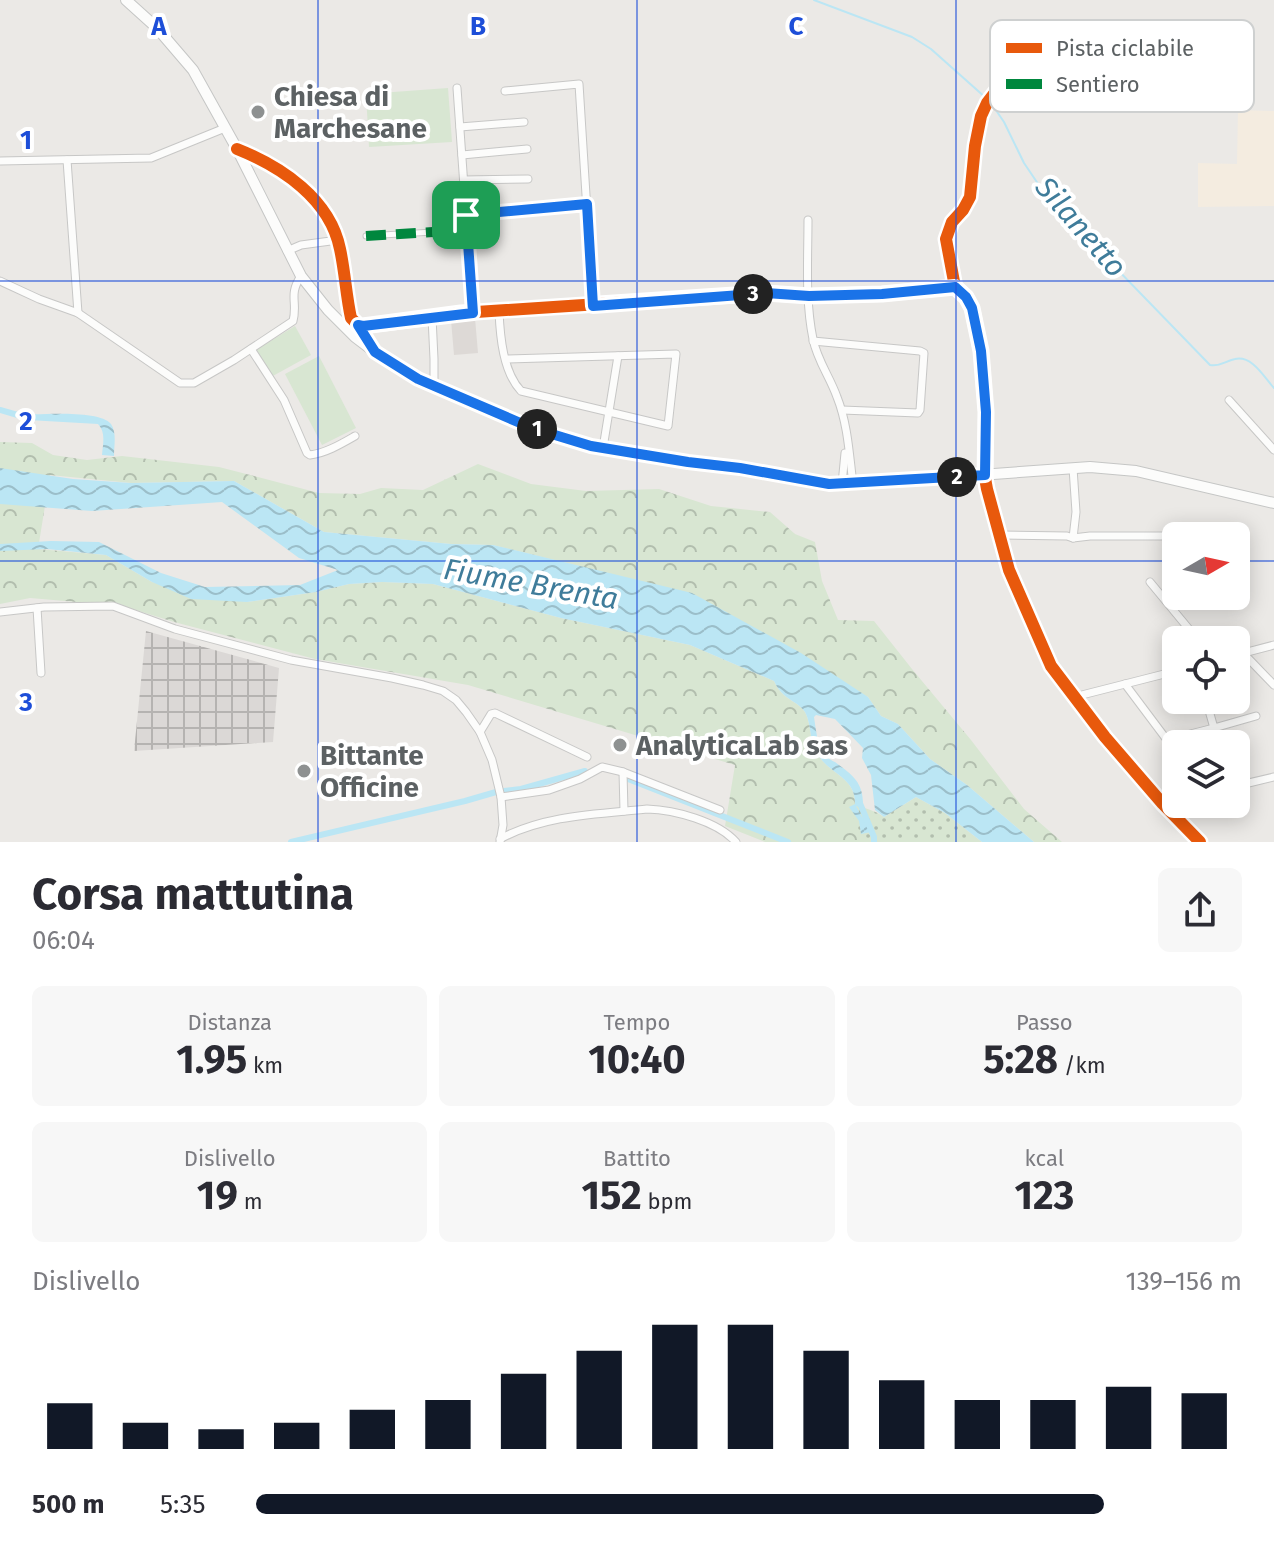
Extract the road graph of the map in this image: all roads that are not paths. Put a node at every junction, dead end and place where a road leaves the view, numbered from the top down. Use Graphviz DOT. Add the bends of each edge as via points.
graph roads {
  1 [pos="126,0"];
  2 [pos="457,88"];
  3 [pos="505,91"];
  4 [pos="990,98"];
  5 [pos="524,122"];
  6 [pos="460,127"];
  7 [pos="225,128"];
  8 [pos="237,149"];
  9 [pos="527,149"];
  10 [pos="462,155"];
  11 [pos="67,160"];
  12 [pos="0,161"];
  13 [pos="528,179"];
  14 [pos="464,180"];
  15 [pos="587,204"];
  16 [pos="466,215"];
  17 [pos="808,220"];
  18 [pos="467,230"];
  19 [pos="433,232"];
  20 [pos="366,236"];
  21 [pos="338,240"];
  22 [pos="287,251"];
  23 [pos="301,276"];
  24 [pos="0,281"];
  25 [pos="955,287"];
  26 [pos="809,296"];
  27 [pos="593,306"];
  28 [pos="499,311"];
  29 [pos="78,313"];
  30 [pos="473,313"];
  31 [pos="432,317"];
  32 [pos="358,325"];
  33 [pos="813,341"];
  34 [pos="251,349"];
  35 [pos="375,352"];
  36 [pos="618,356"];
  37 [pos="506,359"];
  38 [pos="434,386"];
  39 [pos="1229,400"];
  40 [pos="842,410"];
  41 [pos="610,412"];
  42 [pos="847,435"];
  43 [pos="355,436"];
  44 [pos="603,448"];
  45 [pos="1274,450"];
  46 [pos="851,466"];
  47 [pos="1073,468"];
  48 [pos="985,475"];
  49 [pos="869,483"];
  50 [pos="844,484"];
  51 [pos="1274,503"];
  52 [pos="1000,535"];
  53 [pos="1162,536"];
  54 [pos="1073,538"];
  55 [pos="1150,582"];
  56 [pos="37,608"];
  57 [pos="0,612"];
  58 [pos="1186,626"];
  59 [pos="1274,645"];
  60 [pos="1250,651"];
  61 [pos="1250,663"];
  62 [pos="41,673"];
  63 [pos="1162,675"];
  64 [pos="1125,684"];
  65 [pos="1274,685"];
  66 [pos="1074,697"];
  67 [pos="1210,714"];
  68 [pos="1256,716"];
  69 [pos="1214,728"];
  70 [pos="480,732"];
  71 [pos="587,757"];
  72 [pos="623,772"];
  73 [pos="1274,777"];
  74 [pos="1250,783"];
  75 [pos="500,793"];
  76 [pos="1162,803"];
  77 [pos="720,810"];
  78 [pos="624,811"];
  79 [pos="1177,818"];
  80 [pos="502,829"];
  81 [pos="519,829"];
  82 [pos="500,841"];
  83 [pos="736,842"];
  84 [pos="1200,842"];
  1 -- 7 [label="main road" via="193,70"];
  2 -- 6 [label="street"];
  3 -- 15 [label="street" via="579,84"];
  4 -- 25 [label="street" via="981,116 970,197 946,239"];
  5 -- 6 [label="street"];
  6 -- 10 [label="street"];
  7 -- 8 [label="main road"];
  7 -- 11 [label="street" via="151,158"];
  8 -- 21 [label="street" via="311,194"];
  8 -- 22 [label="main road"];
  9 -- 10 [label="street"];
  10 -- 14 [label="street"];
  11 -- 12 [label="street"];
  11 -- 29 [label="street"];
  13 -- 14 [label="street"];
  14 -- 16 [label="street"];
  15 -- 16 [label="street"];
  15 -- 27 [label="street"];
  16 -- 18 [label="street"];
  17 -- 26 [label="street"];
  18 -- 19 [label="street"];
  18 -- 30 [label="street"];
  19 -- 20 [label="street"];
  21 -- 22 [label="street"];
  21 -- 32 [label="street" via="351,318"];
  22 -- 23 [label="main road"];
  23 -- 34 [label="street" via="293,290 293,321"];
  23 -- 35 [label="main road" via="328,310"];
  24 -- 29 [label="street"];
  25 -- 26 [label="street"];
  25 -- 48 [label="street" via="972,308 981,351"];
  26 -- 27 [label="street" via="766,293"];
  26 -- 33 [label="street"];
  27 -- 28 [label="street"];
  28 -- 30 [label="street"];
  28 -- 37 [label="street"];
  29 -- 34 [label="street" via="180,383 194,383"];
  30 -- 31 [label="street"];
  31 -- 32 [label="street"];
  31 -- 38 [label="street"];
  32 -- 35 [label="street"];
  33 -- 40 [label="street"];
  33 -- 40 [label="street" via="924,353 918,413"];
  34 -- 43 [label="street" via="284,400 307,453 315,455"];
  35 -- 38 [label="main road"];
  36 -- 37 [label="street"];
  36 -- 41 [label="street"];
  36 -- 41 [label="street" via="676,354 668,426"];
  37 -- 41 [label="street" via="521,391"];
  38 -- 44 [label="main road" via="532,428"];
  39 -- 45 [label="street"];
  40 -- 42 [label="street"];
  41 -- 44 [label="street"];
  42 -- 46 [label="street"];
  42 -- 50 [label="street"];
  44 -- 50 [label="main road"];
  46 -- 49 [label="street"];
  46 -- 50 [label="street" via="852,476"];
  47 -- 48 [label="main road"];
  47 -- 51 [label="main road" via="1136,471"];
  47 -- 54 [label="street"];
  48 -- 49 [label="main road"];
  48 -- 52 [label="street"];
  49 -- 50 [label="main road"];
  52 -- 54 [label="street"];
  52 -- 66 [label="street" via="1009,570 1051,666"];
  53 -- 54 [label="street"];
  55 -- 58 [label="street"];
  56 -- 57 [label="street"];
  56 -- 62 [label="street"];
  56 -- 70 [label="street" via="113,606 175,629 291,660 423,685 456,700"];
  59 -- 60 [label="street"];
  61 -- 65 [label="street"];
  63 -- 64 [label="street"];
  64 -- 66 [label="street"];
  64 -- 69 [label="street" via="1167,740"];
  66 -- 76 [label="street"];
  67 -- 69 [label="street"];
  68 -- 69 [label="street"];
  70 -- 71 [label="street" via="495,713"];
  70 -- 75 [label="street"];
  72 -- 75 [label="street" via="602,767 549,790"];
  72 -- 77 [label="street"];
  72 -- 78 [label="street"];
  73 -- 74 [label="street"];
  75 -- 80 [label="street"];
  78 -- 81 [label="street"];
  78 -- 83 [label="street" via="662,810 690,817"];
  79 -- 84 [label="street"];
  80 -- 81 [label="street"];
  80 -- 82 [label="street"];
  81 -- 82 [label="street"];
}
